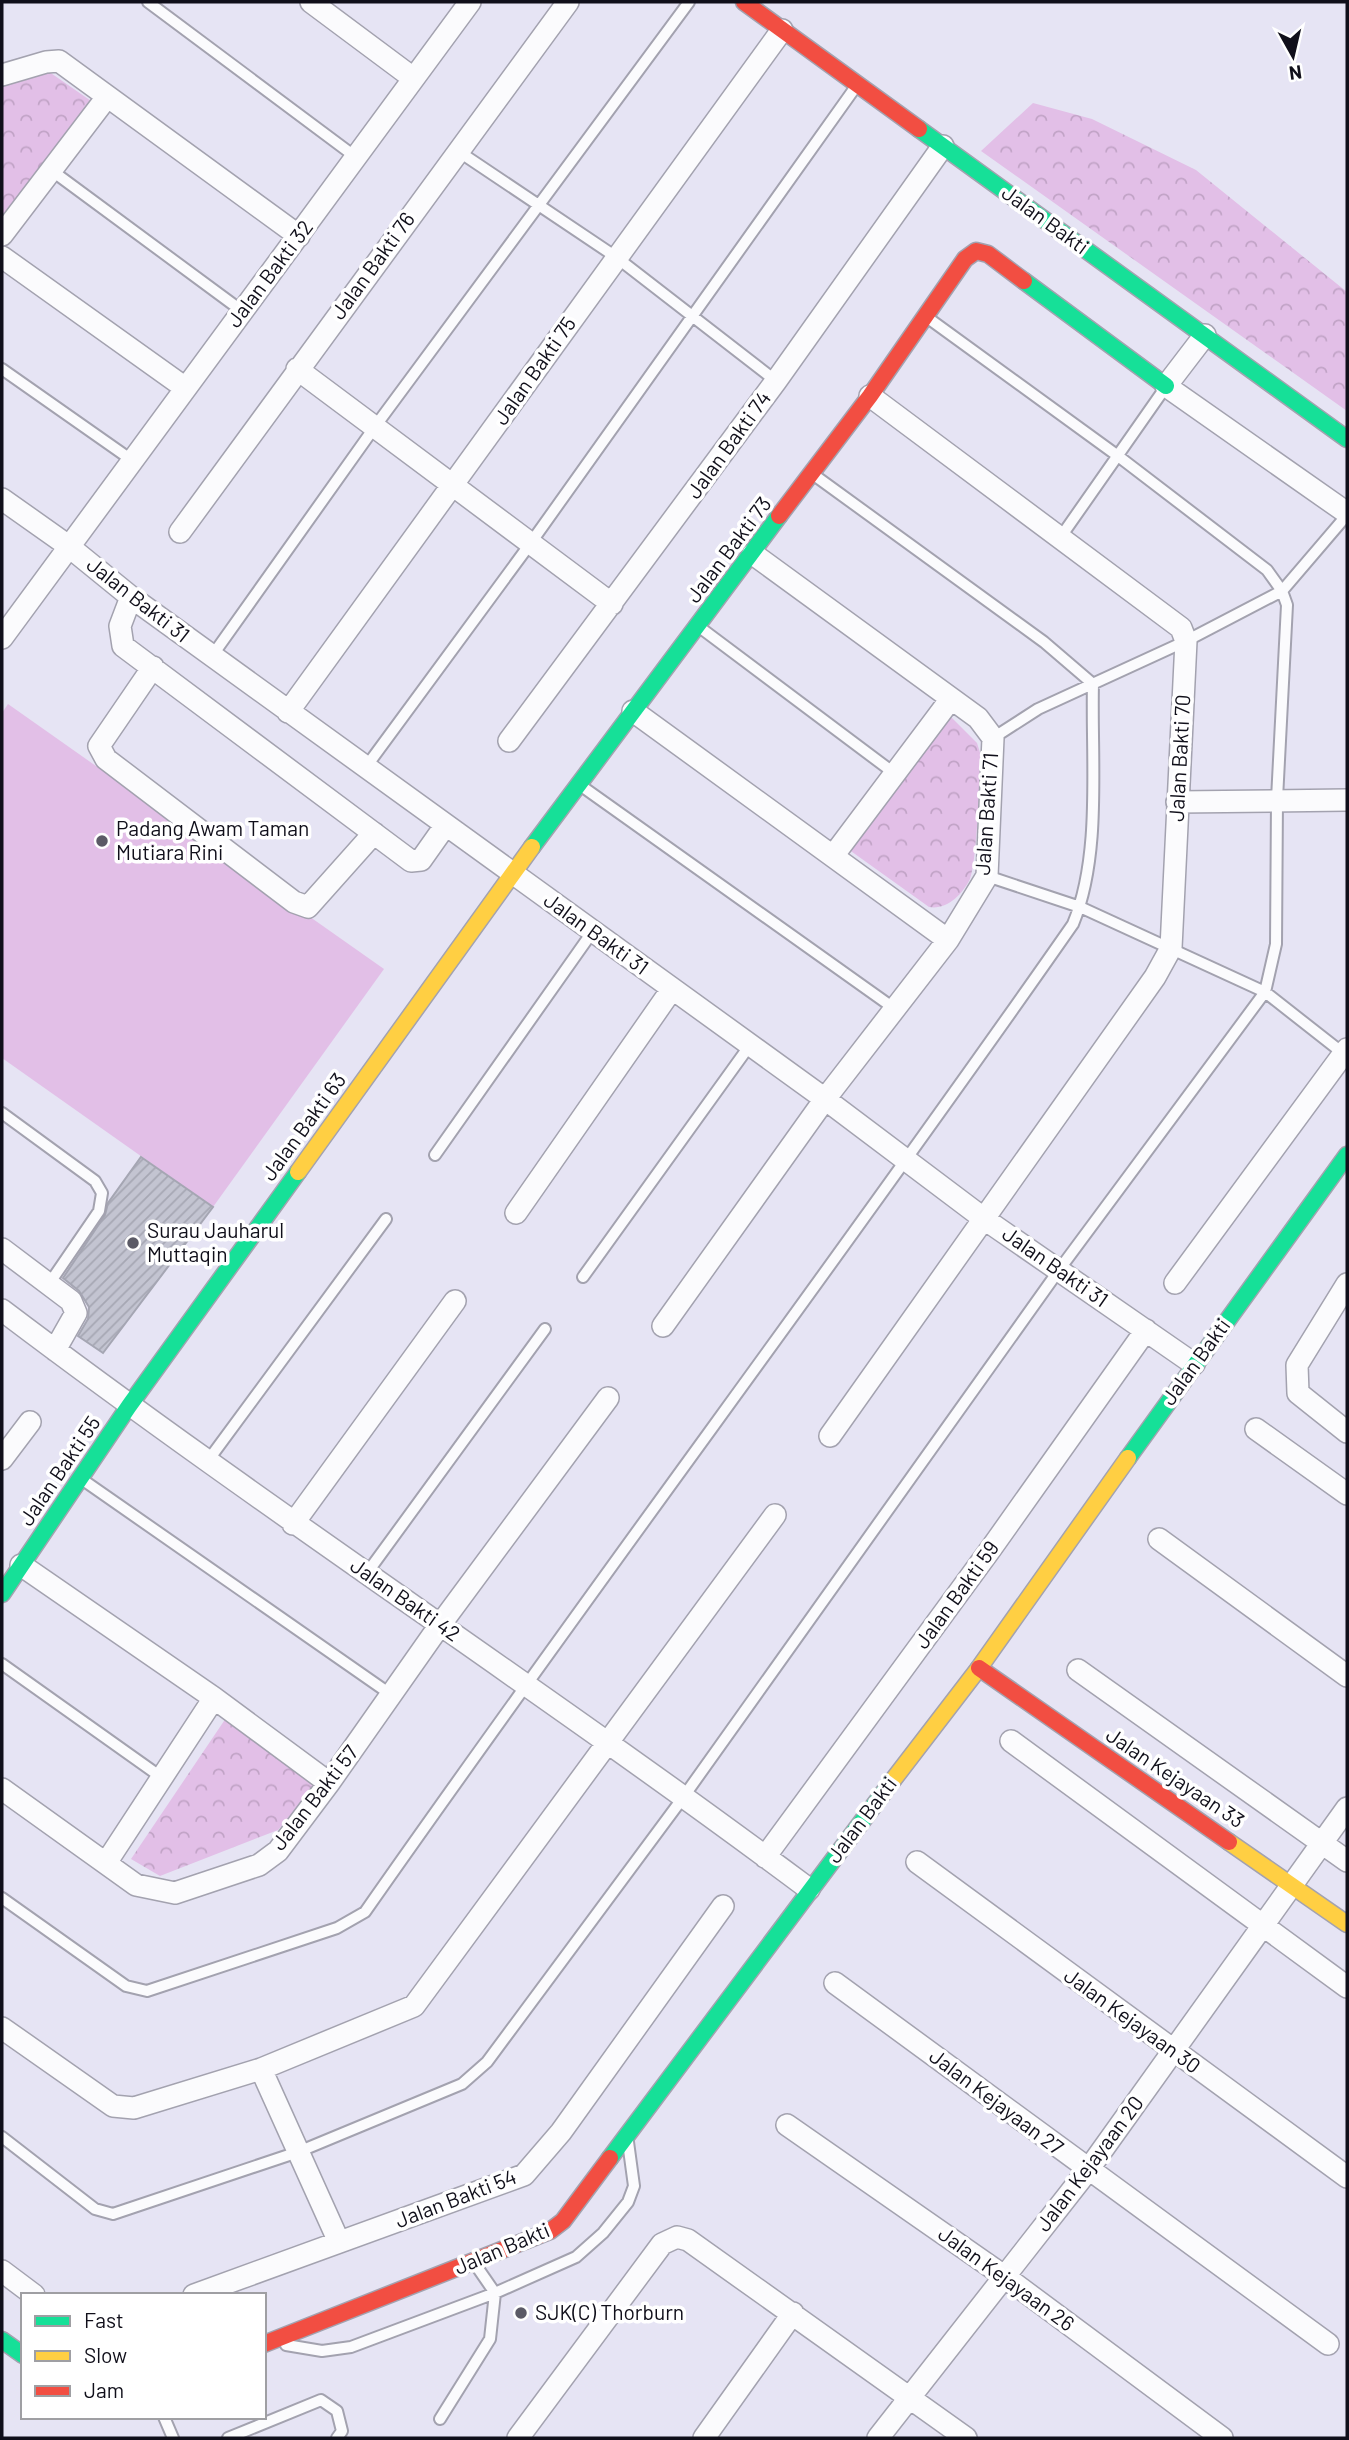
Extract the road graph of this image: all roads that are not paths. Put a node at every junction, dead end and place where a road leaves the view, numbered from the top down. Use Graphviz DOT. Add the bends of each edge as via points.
graph roads {
  1 [pos="148,2"];
  2 [pos="311,2"];
  3 [pos="469,2"];
  4 [pos="568,2"];
  5 [pos="689,2"];
  6 [pos="744,2"];
  7 [pos="782,30"];
  8 [pos="2,75"];
  9 [pos="413,78"];
  10 [pos="859,83"];
  11 [pos="107,97"];
  12 [pos="943,146"];
  13 [pos="458,151"];
  14 [pos="357,158"];
  15 [pos="51,170"];
  16 [pos="538,206"];
  17 [pos="2,235"];
  18 [pos="299,236"];
  19 [pos="2,257"];
  20 [pos="616,257"];
  21 [pos="242,311"];
  22 [pos="925,316"];
  23 [pos="692,317"];
  24 [pos="1205,335"];
  25 [pos="2,369"];
  26 [pos="297,369"];
  27 [pos="776,382"];
  28 [pos="1167,386"];
  29 [pos="184,387"];
  30 [pos="870,396"];
  31 [pos="374,428"];
  32 [pos="1347,439"];
  33 [pos="1118,456"];
  34 [pos="133,461"];
  35 [pos="812,474"];
  36 [pos="454,486"];
  37 [pos="2,499"];
  38 [pos="1347,514"];
  39 [pos="180,532"];
  40 [pos="1060,537"];
  41 [pos="530,544"];
  42 [pos="67,545"];
  43 [pos="753,554"];
  44 [pos="1282,591"];
  45 [pos="131,597"];
  46 [pos="612,604"];
  47 [pos="698,626"];
  48 [pos="2,638"];
  49 [pos="1186,641"];
  50 [pos="212,656"];
  51 [pos="153,667"];
  52 [pos="1093,684"];
  53 [pos="950,699"];
  54 [pos="633,711"];
  55 [pos="288,712"];
  56 [pos="993,738"];
  57 [pos="509,741"];
  58 [pos="366,767"];
  59 [pos="894,773"];
  60 [pos="578,783"];
  61 [pos="1277,799"];
  62 [pos="1347,800"];
  63 [pos="1177,802"];
  64 [pos="445,826"];
  65 [pos="374,833"];
  66 [pos="833,856"];
  67 [pos="513,873"];
  68 [pos="987,876"];
  69 [pos="1080,907"];
  70 [pos="593,931"];
  71 [pos="948,940"];
  72 [pos="1171,948"];
  73 [pos="672,989"];
  74 [pos="1265,992"];
  75 [pos="895,1009"];
  76 [pos="750,1045"];
  77 [pos="1346,1051"];
  78 [pos="825,1099"];
  79 [pos="2,1113"];
  80 [pos="435,1155"];
  81 [pos="1347,1155"];
  82 [pos="908,1161"];
  83 [pos="516,1213"];
  84 [pos="983,1218"];
  85 [pos="386,1219"];
  86 [pos="2,1249"];
  87 [pos="1059,1270"];
  88 [pos="583,1277"];
  89 [pos="1175,1283"];
  90 [pos="49,1284"];
  91 [pos="1347,1284"];
  92 [pos="455,1301"];
  93 [pos="2,1310"];
  94 [pos="663,1326"];
  95 [pos="545,1329"];
  96 [pos="1146,1330"];
  97 [pos="54,1350"];
  98 [pos="1194,1364"];
  99 [pos="608,1398"];
  100 [pos="129,1406"];
  101 [pos="30,1422"];
  102 [pos="1256,1429"];
  103 [pos="1347,1432"];
  104 [pos="830,1436"];
  105 [pos="2,1459"];
  106 [pos="207,1462"];
  107 [pos="80,1479"];
  108 [pos="1347,1494"];
  109 [pos="775,1515"];
  110 [pos="293,1524"];
  111 [pos="1159,1539"];
  112 [pos="21,1565"];
  113 [pos="367,1573"];
  114 [pos="2,1594"];
  115 [pos="440,1625"];
  116 [pos="2,1664"];
  117 [pos="979,1668"];
  118 [pos="1079,1670"];
  119 [pos="1347,1676"];
  120 [pos="525,1684"];
  121 [pos="393,1696"];
  122 [pos="214,1698"];
  123 [pos="606,1741"];
  124 [pos="1012,1741"];
  125 [pos="161,1777"];
  126 [pos="329,1783"];
  127 [pos="2,1789"];
  128 [pos="682,1799"];
  129 [pos="1347,1808"];
  130 [pos="1322,1843"];
  131 [pos="765,1857"];
  132 [pos="1347,1861"];
  133 [pos="918,1862"];
  134 [pos="106,1863"];
  135 [pos="1293,1884"];
  136 [pos="809,1889"];
  137 [pos="2,1898"];
  138 [pos="723,1906"];
  139 [pos="1347,1924"];
  140 [pos="1263,1925"];
  141 [pos="835,1983"];
  142 [pos="1347,1987"];
  143 [pos="2,2028"];
  144 [pos="1172,2052"];
  145 [pos="261,2069"];
  146 [pos="787,2125"];
  147 [pos="626,2136"];
  148 [pos="2,2137"];
  149 [pos="298,2152"];
  150 [pos="1088,2170"];
  151 [pos="1347,2177"];
  152 [pos="339,2242"];
  153 [pos="474,2262"];
  154 [pos="2,2271"];
  155 [pos="1004,2276"];
  156 [pos="31,2293"];
  157 [pos="199,2293"];
  158 [pos="495,2293"];
  159 [pos="793,2313"];
  160 [pos="2,2340"];
  161 [pos="267,2343"];
  162 [pos="1328,2344"];
  163 [pos="21,2354"];
  164 [pos="907,2398"];
  165 [pos="165,2419"];
  166 [pos="440,2419"];
  167 [pos="173,2438"];
  168 [pos="228,2438"];
  169 [pos="337,2438"];
  170 [pos="518,2438"];
  171 [pos="704,2438"];
  172 [pos="878,2438"];
  173 [pos="966,2438"];
  174 [pos="1222,2438"];
  1 -- 14 [label="lane"];
  2 -- 9 [label="street"];
  3 -- 9 [label="street, Jalan Bakti 32"];
  4 -- 13 [label="street, Jalan Bakti 76"];
  5 -- 16 [label="lane"];
  6 -- 7 [label="street, Jalan Bakti"];
  7 -- 10 [label="street, Jalan Bakti"];
  7 -- 20 [label="street, Jalan Bakti 75"];
  8 -- 11 [label="street" via="59,61"];
  9 -- 14 [label="street, Jalan Bakti 32"];
  10 -- 12 [label="street, Jalan Bakti"];
  10 -- 23 [label="lane"];
  11 -- 15 [label="street"];
  11 -- 18 [label="street"];
  12 -- 24 [label="street, Jalan Bakti"];
  12 -- 27 [label="street, Jalan Bakti 74"];
  13 -- 16 [label="lane"];
  13 -- 26 [label="street, Jalan Bakti 76"];
  14 -- 18 [label="street, Jalan Bakti 32"];
  15 -- 17 [label="street"];
  15 -- 21 [label="lane"];
  16 -- 20 [label="lane"];
  16 -- 31 [label="lane"];
  18 -- 21 [label="street, Jalan Bakti 32"];
  19 -- 29 [label="street"];
  20 -- 23 [label="lane"];
  20 -- 36 [label="street, Jalan Bakti 75"];
  21 -- 29 [label="street, Jalan Bakti 32"];
  22 -- 28 [label="street, Jalan Bakti 73" via="965,259 976,251 988,254"];
  22 -- 30 [label="street, Jalan Bakti 73"];
  22 -- 33 [label="lane"];
  23 -- 27 [label="lane"];
  23 -- 41 [label="lane"];
  24 -- 28 [label="street"];
  24 -- 32 [label="street, Jalan Bakti"];
  25 -- 34 [label="lane"];
  26 -- 31 [label="street"];
  26 -- 39 [label="street, Jalan Bakti 76"];
  27 -- 46 [label="street, Jalan Bakti 74"];
  28 -- 33 [label="lane"];
  28 -- 38 [label="street"];
  29 -- 34 [label="street, Jalan Bakti 32"];
  30 -- 35 [label="street, Jalan Bakti 73"];
  30 -- 40 [label="street"];
  31 -- 36 [label="street"];
  31 -- 50 [label="lane"];
  33 -- 40 [label="lane"];
  33 -- 44 [label="lane" via="1267,570"];
  34 -- 42 [label="street, Jalan Bakti 32"];
  35 -- 43 [label="street, Jalan Bakti 73"];
  35 -- 52 [label="lane" via="1044,642"];
  36 -- 41 [label="street"];
  36 -- 55 [label="street, Jalan Bakti 75"];
  37 -- 42 [label="street, Jalan Bakti 31"];
  38 -- 44 [label="lane"];
  40 -- 49 [label="street" via="1181,628"];
  41 -- 46 [label="street"];
  41 -- 58 [label="lane"];
  42 -- 45 [label="street, Jalan Bakti 31"];
  42 -- 48 [label="street, Jalan Bakti 32"];
  43 -- 47 [label="street, Jalan Bakti 73"];
  43 -- 53 [label="street, Jalan Bakti 71"];
  44 -- 49 [label="lane"];
  44 -- 61 [label="lane" via="1287,605"];
  45 -- 50 [label="street, Jalan Bakti 31"];
  45 -- 51 [label="street" via="120,626 123,646"];
  46 -- 57 [label="street, Jalan Bakti 74"];
  47 -- 54 [label="street, Jalan Bakti 73"];
  47 -- 59 [label="lane"];
  49 -- 52 [label="lane"];
  49 -- 63 [label="street, Jalan Bakti 70"];
  50 -- 55 [label="street, Jalan Bakti 31"];
  51 -- 65 [label="street"];
  51 -- 65 [label="street" via="99,746 106,760 294,902 308,907"];
  52 -- 56 [label="lane" via="1038,709"];
  52 -- 69 [label="lane" via="1093,815"];
  53 -- 56 [label="street, Jalan Bakti 71" via="978,718"];
  53 -- 59 [label="street"];
  54 -- 60 [label="street, Jalan Bakti 73"];
  54 -- 66 [label="street"];
  55 -- 58 [label="street, Jalan Bakti 31"];
  56 -- 68 [label="street, Jalan Bakti 71"];
  58 -- 64 [label="street, Jalan Bakti 31"];
  59 -- 66 [label="street"];
  60 -- 67 [label="street, Jalan Bakti 73"];
  60 -- 75 [label="lane"];
  61 -- 62 [label="street"];
  61 -- 63 [label="street"];
  61 -- 74 [label="lane" via="1276,944"];
  63 -- 72 [label="street, Jalan Bakti 70"];
  64 -- 65 [label="street" via="421,860 411,861"];
  64 -- 67 [label="street, Jalan Bakti 31"];
  66 -- 71 [label="street"];
  67 -- 70 [label="street, Jalan Bakti 31"];
  67 -- 100 [label="street, Jalan Bakti 63"];
  68 -- 69 [label="lane"];
  68 -- 71 [label="street, Jalan Bakti 71"];
  69 -- 72 [label="lane"];
  69 -- 82 [label="lane" via="1073,924"];
  70 -- 73 [label="street, Jalan Bakti 31"];
  70 -- 80 [label="lane"];
  71 -- 75 [label="street, Jalan Bakti 71"];
  72 -- 74 [label="lane"];
  72 -- 84 [label="street, Jalan Bakti 70"];
  73 -- 76 [label="street, Jalan Bakti 31"];
  73 -- 83 [label="street"];
  74 -- 77 [label="lane"];
  74 -- 87 [label="lane"];
  75 -- 78 [label="street, Jalan Bakti 71"];
  76 -- 78 [label="street, Jalan Bakti 31"];
  76 -- 88 [label="lane"];
  77 -- 89 [label="street"];
  78 -- 82 [label="street, Jalan Bakti 31"];
  78 -- 94 [label="street, Jalan Bakti 71"];
  79 -- 90 [label="lane" via="95,1181 102,1193 99,1211"];
  81 -- 98 [label="street, Jalan Bakti"];
  82 -- 84 [label="street, Jalan Bakti 31"];
  82 -- 120 [label="lane"];
  84 -- 87 [label="street, Jalan Bakti 31"];
  84 -- 104 [label="street, Jalan Bakti 70"];
  85 -- 106 [label="lane"];
  86 -- 90 [label="street"];
  87 -- 96 [label="street, Jalan Bakti 31"];
  87 -- 128 [label="lane"];
  90 -- 97 [label="street" via="71,1301 76,1313"];
  91 -- 103 [label="street" via="1297,1364 1296,1377 1298,1393"];
  92 -- 110 [label="street"];
  93 -- 97 [label="street, Jalan Bakti 42"];
  95 -- 113 [label="lane"];
  96 -- 98 [label="street, Jalan Bakti 31"];
  96 -- 131 [label="street, Jalan Bakti 59"];
  97 -- 100 [label="street, Jalan Bakti 42"];
  98 -- 117 [label="street, Jalan Bakti"];
  99 -- 115 [label="street, Jalan Bakti 57"];
  100 -- 106 [label="street, Jalan Bakti 42"];
  100 -- 107 [label="street, Jalan Bakti 55"];
  101 -- 105 [label="street"];
  102 -- 108 [label="street"];
  106 -- 110 [label="street, Jalan Bakti 42"];
  107 -- 112 [label="street, Jalan Bakti 55"];
  107 -- 121 [label="lane"];
  109 -- 123 [label="street"];
  110 -- 113 [label="street, Jalan Bakti 42"];
  111 -- 119 [label="street"];
  112 -- 114 [label="street, Jalan Bakti 55"];
  112 -- 122 [label="street"];
  113 -- 115 [label="street, Jalan Bakti 42"];
  115 -- 120 [label="street, Jalan Bakti 42"];
  115 -- 121 [label="street, Jalan Bakti 57"];
  116 -- 125 [label="lane"];
  117 -- 135 [label="street, Jalan Kejayaan 33"];
  117 -- 136 [label="street, Jalan Bakti"];
  118 -- 130 [label="street"];
  120 -- 123 [label="street, Jalan Bakti 42"];
  120 -- 137 [label="lane" via="365,1912 337,1928 147,1991 126,1986"];
  121 -- 126 [label="street, Jalan Bakti 57"];
  122 -- 125 [label="street"];
  122 -- 126 [label="street"];
  123 -- 128 [label="street, Jalan Bakti 42"];
  123 -- 145 [label="street" via="414,2006"];
  124 -- 140 [label="street"];
  125 -- 134 [label="street"];
  126 -- 134 [label="street, Jalan Bakti 57" via="278,1851 259,1865 175,1893 136,1885"];
  127 -- 134 [label="street, Jalan Bakti 57"];
  128 -- 131 [label="street, Jalan Bakti 42"];
  128 -- 149 [label="lane" via="487,2062 462,2084"];
  129 -- 130 [label="street, Jalan Kejayaan 20"];
  130 -- 132 [label="street"];
  130 -- 135 [label="street, Jalan Kejayaan 20"];
  131 -- 136 [label="street, Jalan Bakti 42"];
  133 -- 144 [label="street, Jalan Kejayaan 30"];
  135 -- 139 [label="street, Jalan Kejayaan 33"];
  135 -- 140 [label="street, Jalan Kejayaan 20"];
  136 -- 147 [label="street, Jalan Bakti"];
  138 -- 152 [label="street, Jalan Bakti 54" via="561,2132 524,2175"];
  140 -- 142 [label="street"];
  140 -- 144 [label="street, Jalan Kejayaan 20"];
  141 -- 150 [label="street, Jalan Kejayaan 27"];
  143 -- 145 [label="street" via="113,2106 134,2108"];
  144 -- 150 [label="street, Jalan Kejayaan 20"];
  144 -- 151 [label="street, Jalan Kejayaan 30"];
  145 -- 149 [label="street"];
  146 -- 155 [label="street, Jalan Kejayaan 26"];
  147 -- 153 [label="street, Jalan Bakti" via="563,2221 550,2231"];
  147 -- 158 [label="lane" via="634,2186 628,2202 603,2233 576,2257"];
  148 -- 149 [label="lane" via="95,2208 113,2214"];
  149 -- 152 [label="street"];
  150 -- 155 [label="street, Jalan Kejayaan 20"];
  150 -- 162 [label="street, Jalan Kejayaan 27"];
  152 -- 157 [label="street, Jalan Bakti 54"];
  153 -- 158 [label="lane"];
  153 -- 161 [label="street, Jalan Bakti"];
  154 -- 156 [label="street"];
  155 -- 164 [label="street, Jalan Kejayaan 20"];
  155 -- 174 [label="street, Jalan Kejayaan 26"];
  158 -- 161 [label="lane" via="351,2347 322,2351"];
  158 -- 166 [label="lane" via="489,2339"];
  159 -- 164 [label="street"];
  159 -- 170 [label="street" via="688,2240 677,2237 662,2244"];
  159 -- 171 [label="street"];
  160 -- 163 [label="street"];
  164 -- 172 [label="street, Jalan Kejayaan 20"];
  164 -- 173 [label="street"];
  165 -- 167 [label="lane"];
  168 -- 169 [label="lane" via="321,2400 337,2412 342,2431"];
}
